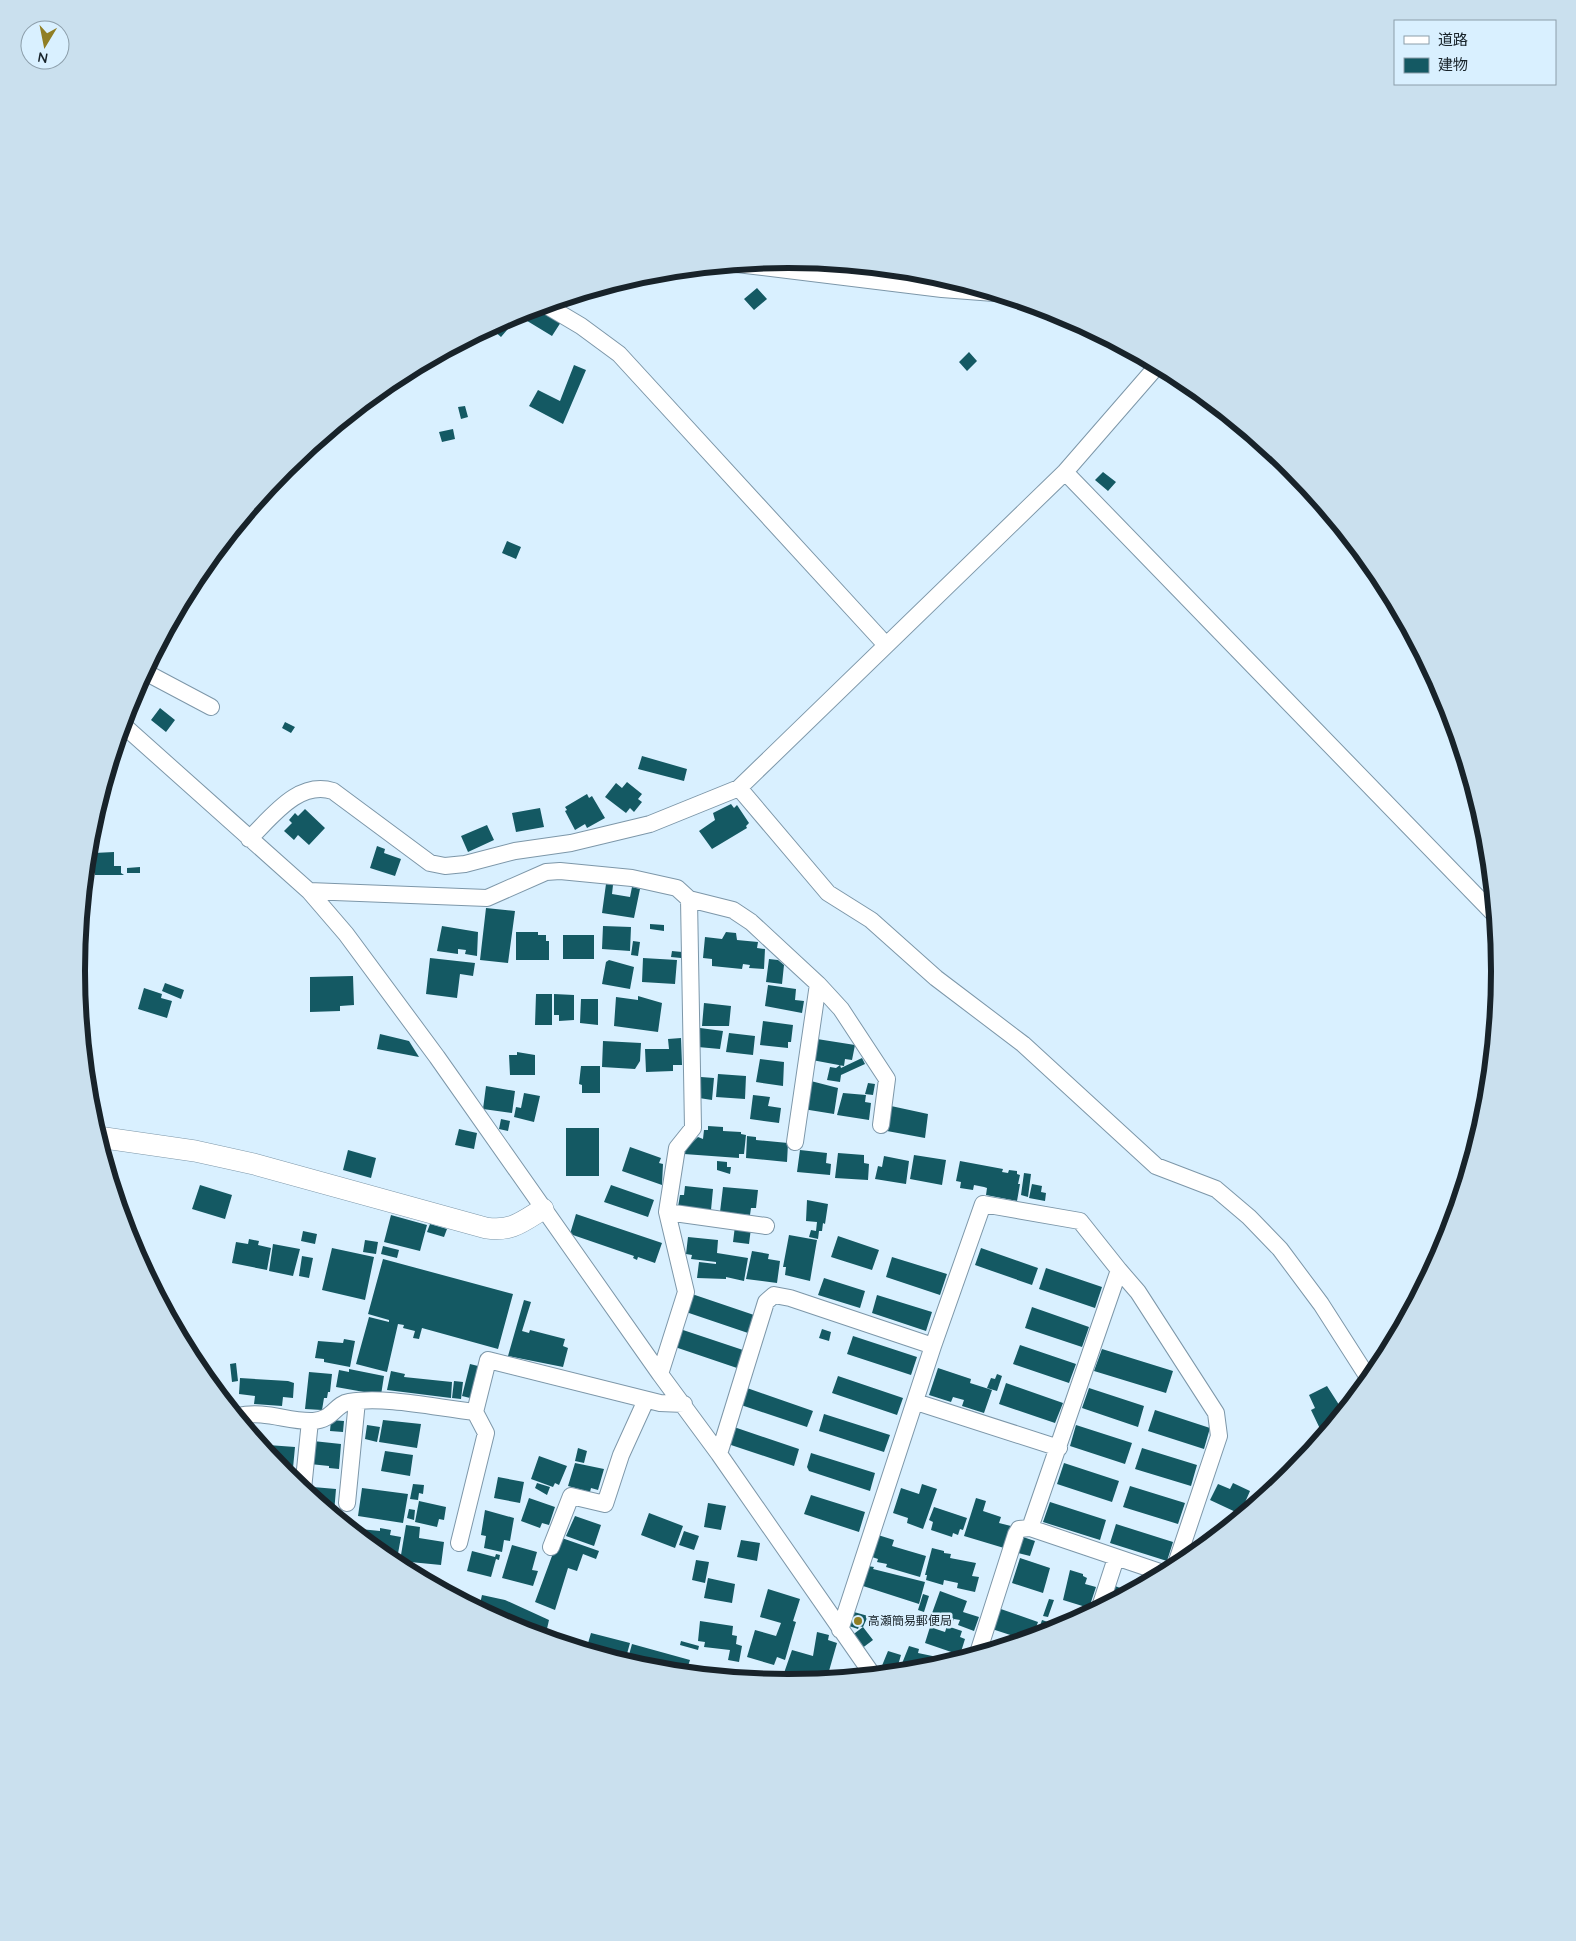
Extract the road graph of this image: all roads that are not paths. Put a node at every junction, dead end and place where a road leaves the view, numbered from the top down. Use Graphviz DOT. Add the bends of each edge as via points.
graph roads {
  1 [pos="771,268"];
  2 [pos="972,292"];
  3 [pos="552,309"];
  4 [pos="1153,370"];
  5 [pos="1065,472"];
  6 [pos="886,645"];
  7 [pos="150,675"];
  8 [pos="211,707"];
  9 [pos="128,729"];
  10 [pos="740,788"];
  11 [pos="249,839"];
  12 [pos="309,891"];
  13 [pos="689,899"];
  14 [pos="1487,907"];
  15 [pos="818,984"];
  16 [pos="881,1125"];
  17 [pos="106,1138"];
  18 [pos="795,1142"];
  19 [pos="543,1209"];
  20 [pos="667,1212"];
  21 [pos="766,1226"];
  22 [pos="1119,1270"];
  23 [pos="933,1346"];
  24 [pos="1365,1371"];
  25 [pos="660,1374"];
  26 [pos="646,1400"];
  27 [pos="357,1401"];
  28 [pos="916,1402"];
  29 [pos="684,1404"];
  30 [pos="475,1412"];
  31 [pos="243,1415"];
  32 [pos="310,1421"];
  33 [pos="1059,1448"];
  34 [pos="720,1454"];
  35 [pos="304,1480"];
  36 [pos="346,1503"];
  37 [pos="1030,1528"];
  38 [pos="459,1543"];
  39 [pos="551,1548"];
  40 [pos="1179,1555"];
  41 [pos="1116,1558"];
  42 [pos="1154,1570"];
  43 [pos="1103,1599"];
  44 [pos="840,1630"];
  45 [pos="980,1647"];
  46 [pos="868,1668"];
  1 -- 2 [label="street"];
  3 -- 6 [label="street" via="619,354"];
  4 -- 5 [label="street"];
  5 -- 6 [label="street"];
  5 -- 14 [label="street"];
  6 -- 10 [label="street"];
  7 -- 8 [label="street"];
  9 -- 11 [label="street"];
  10 -- 11 [label="street" via="650,824 465,864 445,866 430,863 333,791 322,788 306,791 291,799"];
  10 -- 24 [label="street" via="828,893 871,920 936,978 1023,1044 1156,1166 1216,1189 1249,1217 1280,1249"];
  11 -- 12 [label="street"];
  12 -- 13 [label="street" via="487,898 546,872 560,871 632,878 677,888"];
  12 -- 19 [label="street" via="346,934 431,1049"];
  13 -- 15 [label="street" via="733,910 751,922"];
  13 -- 20 [label="street" via="693,1128 677,1148"];
  15 -- 16 [label="street" via="841,1009 887,1079"];
  15 -- 18 [label="street"];
  17 -- 19 [label="street" via="254,1164 494,1229 516,1225"];
  19 -- 25 [label="street"];
  20 -- 21 [label="street"];
  20 -- 25 [label="street" via="686,1292"];
  22 -- 23 [label="street" via="1080,1221 983,1204"];
  22 -- 33 [label="street"];
  22 -- 40 [label="street" via="1138,1292 1216,1413 1219,1426 1219,1436"];
  23 -- 28 [label="street"];
  23 -- 34 [label="street" via="790,1298 774,1296 766,1302"];
  25 -- 29 [label="street"];
  26 -- 29 [label="street"];
  26 -- 30 [label="street" via="488,1360"];
  26 -- 39 [label="street" via="621,1455 605,1504 571,1496"];
  27 -- 30 [label="street"];
  27 -- 32 [label="street" via="346,1402 324,1420"];
  27 -- 36 [label="street"];
  28 -- 33 [label="street"];
  28 -- 44 [label="street"];
  29 -- 34 [label="street"];
  30 -- 38 [label="street" via="486,1433"];
  31 -- 32 [label="street" via="255,1412"];
  32 -- 35 [label="street"];
  33 -- 37 [label="street"];
  34 -- 44 [label="street"];
  37 -- 41 [label="street"];
  37 -- 45 [label="street" via="1020,1529 1016,1534"];
  41 -- 42 [label="street"];
  41 -- 43 [label="street"];
  44 -- 46 [label="street"];
}
